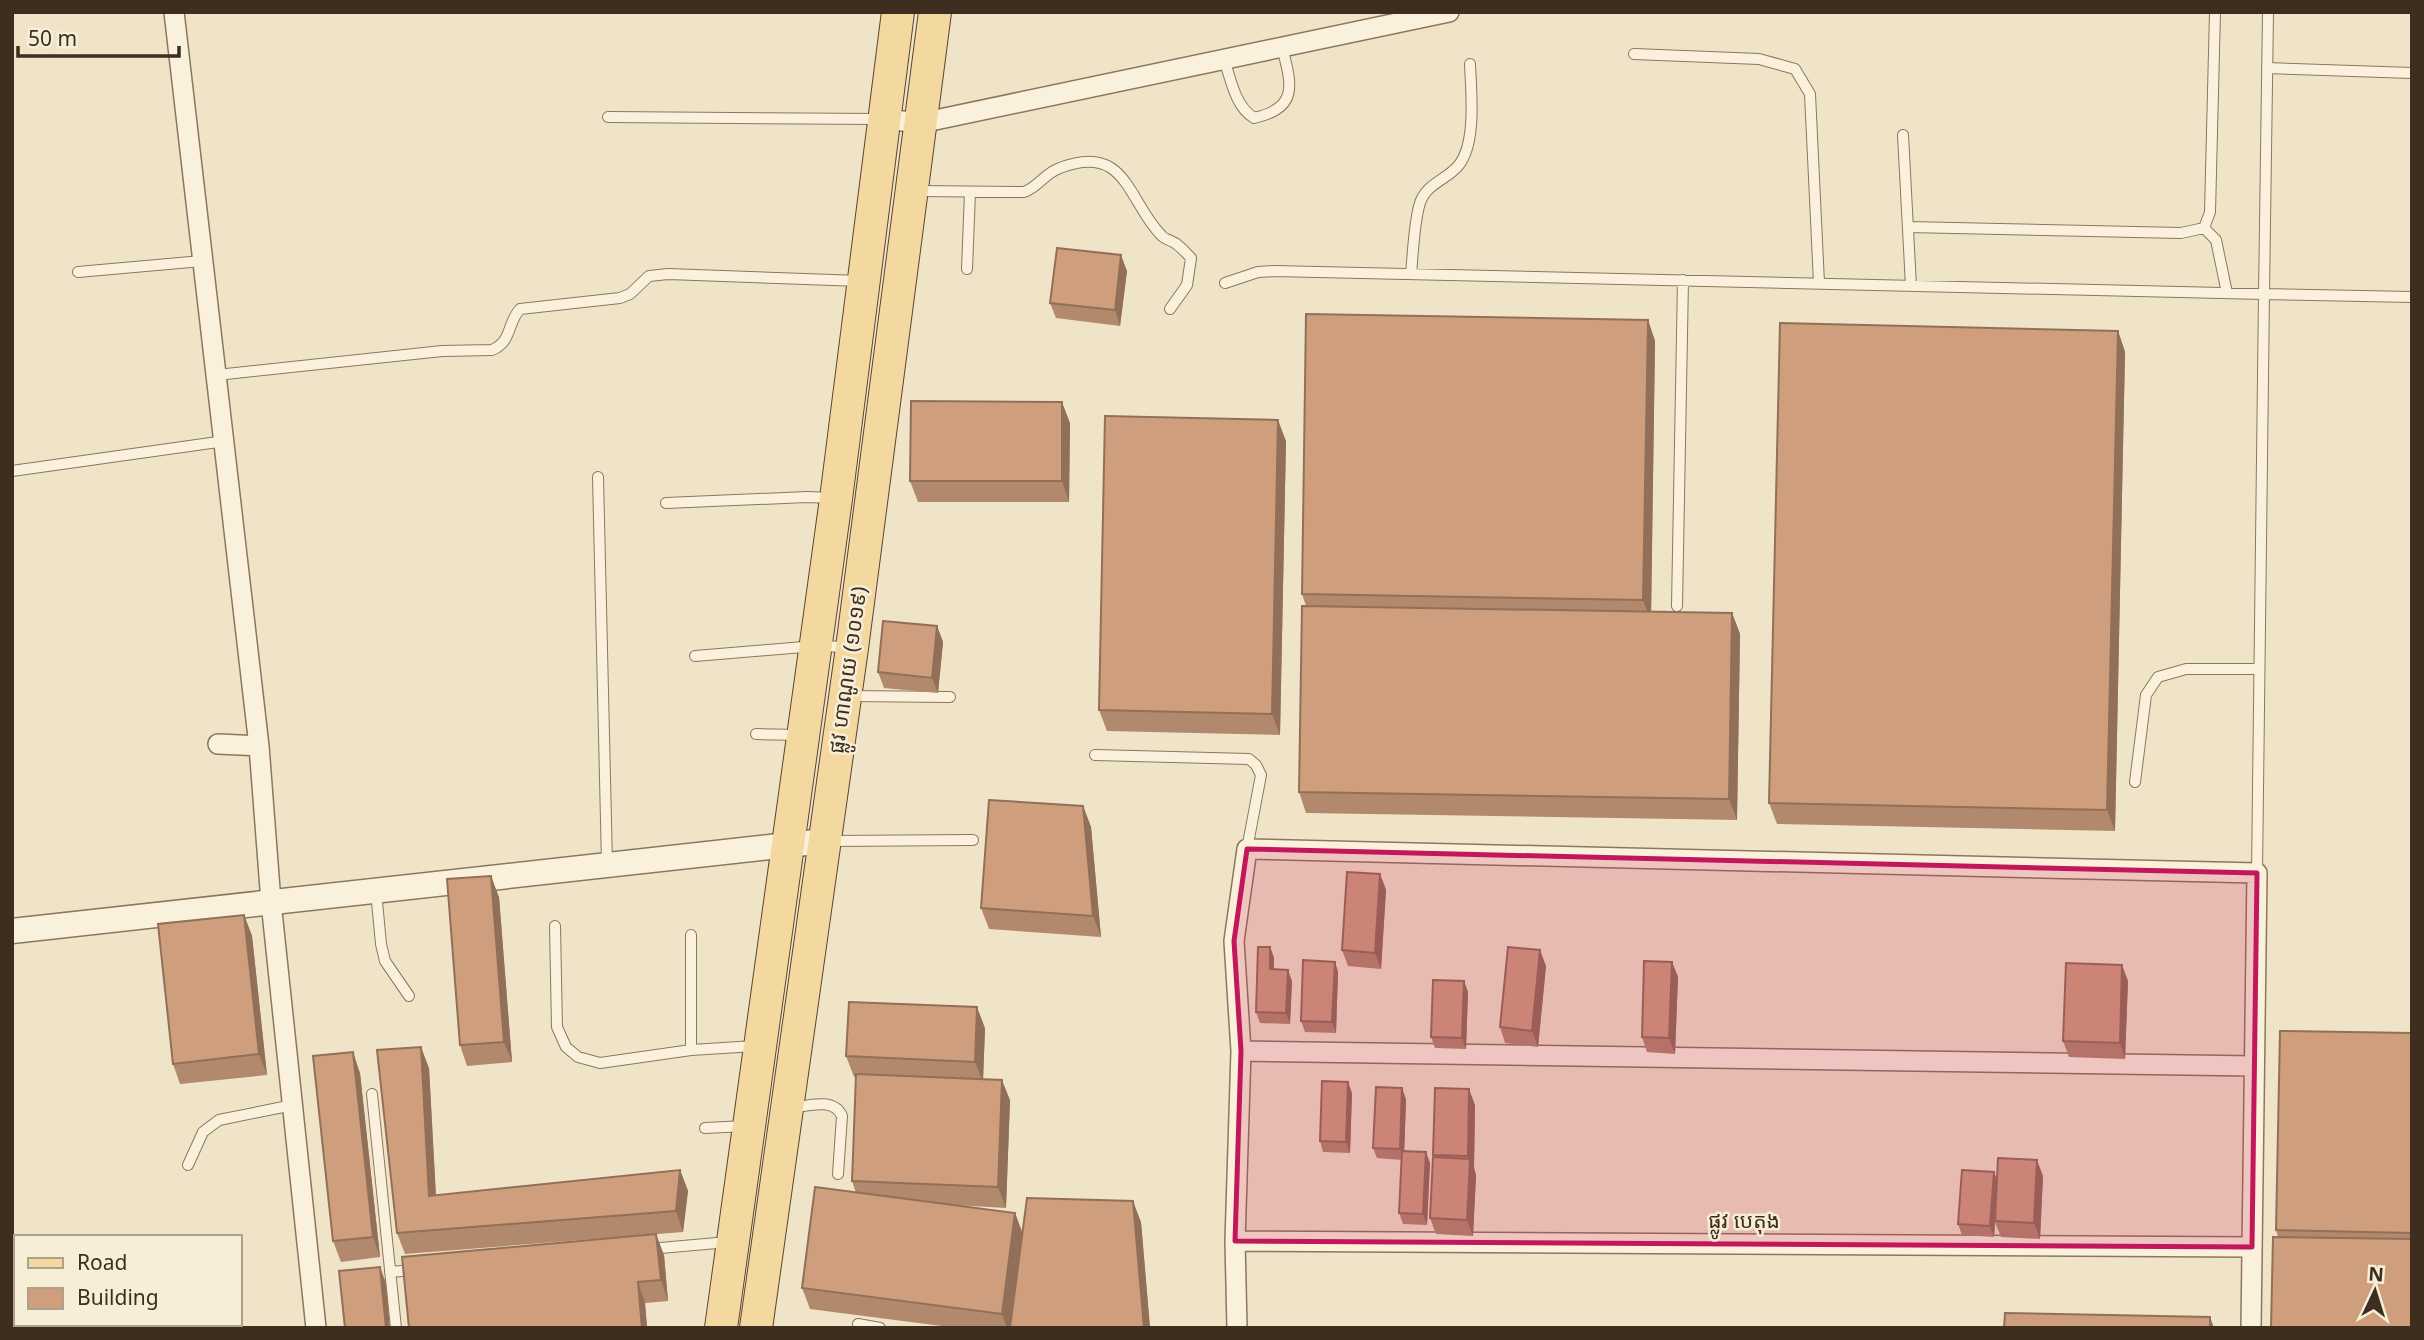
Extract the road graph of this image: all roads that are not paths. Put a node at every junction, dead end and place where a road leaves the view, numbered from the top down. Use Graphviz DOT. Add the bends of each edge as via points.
graph roads {
  1 [pos="174,12"];
  2 [pos="898,12"];
  3 [pos="935,12"];
  4 [pos="1449,12"];
  5 [pos="2215,12"];
  6 [pos="2268,12"];
  7 [pos="1282,47"];
  8 [pos="1634,54"];
  9 [pos="1224,59"];
  10 [pos="1470,64"];
  11 [pos="2267,68"];
  12 [pos="2412,73"];
  13 [pos="608,117"];
  14 [pos="884,119"];
  15 [pos="920,123"];
  16 [pos="1903,135"];
  17 [pos="912,191"];
  18 [pos="970,192"];
  19 [pos="1908,227"];
  20 [pos="2204,228"];
  21 [pos="202,261"];
  22 [pos="967,269"];
  23 [pos="78,272"];
  24 [pos="1411,274"];
  25 [pos="1683,280"];
  26 [pos="864,281"];
  27 [pos="1225,283"];
  28 [pos="1819,284"];
  29 [pos="1911,286"];
  30 [pos="2227,293"];
  31 [pos="2264,294"];
  32 [pos="2412,297"];
  33 [pos="1170,309"];
  34 [pos="217,375"];
  35 [pos="225,441"];
  36 [pos="12,471"];
  37 [pos="598,477"];
  38 [pos="836,499"];
  39 [pos="666,503"];
  40 [pos="1677,606"];
  41 [pos="815,646"];
  42 [pos="852,648"];
  43 [pos="695,656"];
  44 [pos="2259,669"];
  45 [pos="845,696"];
  46 [pos="950,696"];
  47 [pos="756,734"];
  48 [pos="803,735"];
  49 [pos="218,744"];
  50 [pos="259,747"];
  51 [pos="1095,755"];
  52 [pos="2135,782"];
  53 [pos="973,840"];
  54 [pos="824,841"];
  55 [pos="789,845"];
  56 [pos="1247,849"];
  57 [pos="607,864"];
  58 [pos="2257,873"];
  59 [pos="376,890"];
  60 [pos="271,902"];
  61 [pos="555,926"];
  62 [pos="12,931"];
  63 [pos="691,935"];
  64 [pos="409,996"];
  65 [pos="760,1046"];
  66 [pos="691,1050"];
  67 [pos="1241,1051"];
  68 [pos="2254,1066"];
  69 [pos="372,1094"];
  70 [pos="293,1105"];
  71 [pos="787,1108"];
  72 [pos="750,1126"];
  73 [pos="705,1128"];
  74 [pos="188,1165"];
  75 [pos="838,1174"];
  76 [pos="1236,1241"];
  77 [pos="733,1242"];
  78 [pos="2252,1247"];
  79 [pos="637,1250"];
  80 [pos="432,1269"];
  81 [pos="390,1272"];
  82 [pos="858,1324"];
  83 [pos="316,1328"];
  84 [pos="396,1328"];
  85 [pos="721,1328"];
  86 [pos="756,1328"];
  87 [pos="880,1328"];
  88 [pos="1237,1328"];
  89 [pos="2251,1328"];
  1 -- 21 [label="street"];
  2 -- 14 [label="main road, ផ្លូវ ហាណូយ (១០១៩)"];
  3 -- 15 [label="main road, ផ្លូវ ហាណូយ (១០១៩)"];
  4 -- 7 [label="street"];
  5 -- 20 [label="lane" via="2210,212"];
  6 -- 11 [label="lane"];
  7 -- 9 [label="street"];
  7 -- 9 [label="lane" via="1290,95 1269,115 1255,118 1237,98"];
  8 -- 28 [label="lane" via="1759,59 1795,69 1810,94"];
  9 -- 15 [label="street"];
  10 -- 24 [label="lane" via="1472,108 1466,151 1458,166 1427,189 1419,204"];
  11 -- 12 [label="lane"];
  11 -- 31 [label="lane"];
  13 -- 14 [label="lane"];
  14 -- 15 [label="street"];
  14 -- 26 [label="main road, ផ្លូវ ហាណូយ (១០១៩)"];
  15 -- 17 [label="main road, ផ្លូវ ហាណូយ (១០១៩)"];
  16 -- 19 [label="lane"];
  17 -- 18 [label="lane"];
  17 -- 42 [label="main road, ផ្លូវ ហាណូយ (១០១៩)"];
  18 -- 22 [label="lane"];
  18 -- 33 [label="lane" via="1024,192 1046,174 1080,162 1115,170 1162,236 1191,258 1187,285"];
  19 -- 20 [label="lane" via="2181,233"];
  19 -- 29 [label="lane"];
  20 -- 30 [label="lane" via="2216,240"];
  21 -- 23 [label="lane"];
  21 -- 34 [label="street"];
  24 -- 25 [label="lane"];
  24 -- 27 [label="lane" via="1274,271"];
  25 -- 28 [label="lane"];
  25 -- 40 [label="lane"];
  26 -- 34 [label="lane" via="649,276 620,298 520,309 507,340 492,350 442,351"];
  26 -- 38 [label="main road, ផ្លូវ ហាណូយ (១០១៩)"];
  28 -- 29 [label="lane"];
  29 -- 30 [label="lane"];
  30 -- 31 [label="lane"];
  31 -- 32 [label="lane"];
  31 -- 44 [label="lane"];
  34 -- 35 [label="street"];
  35 -- 36 [label="lane"];
  35 -- 50 [label="street"];
  37 -- 57 [label="lane"];
  38 -- 39 [label="lane"];
  38 -- 41 [label="main road, ផ្លូវ ហាណូយ (១០១៩)"];
  41 -- 42 [label="lane"];
  41 -- 43 [label="lane"];
  41 -- 48 [label="main road, ផ្លូវ ហាណូយ (១០១៩)"];
  42 -- 45 [label="main road, ផ្លូវ ហាណូយ (១០១៩)"];
  44 -- 52 [label="lane" via="2186,669 2158,677 2146,695"];
  44 -- 58 [label="lane"];
  45 -- 46 [label="lane"];
  45 -- 54 [label="main road, ផ្លូវ ហាណូយ (១០១៩)"];
  47 -- 48 [label="lane"];
  48 -- 55 [label="main road, ផ្លូវ ហាណូយ (១០១៩)"];
  49 -- 50 [label="street"];
  50 -- 60 [label="street"];
  51 -- 56 [label="lane" via="1249,759 1261,775"];
  53 -- 54 [label="lane"];
  54 -- 55 [label="street"];
  54 -- 71 [label="main road, ផ្លូវ ហាណូយ (១០១៩)"];
  55 -- 57 [label="street"];
  55 -- 65 [label="main road, ផ្លូវ ហាណូយ (១០១៩)"];
  56 -- 58 [label="street"];
  56 -- 67 [label="street" via="1234,941"];
  57 -- 59 [label="street"];
  58 -- 68 [label="street"];
  59 -- 60 [label="street"];
  59 -- 64 [label="lane" via="385,961"];
  60 -- 62 [label="street"];
  60 -- 70 [label="street"];
  61 -- 66 [label="lane" via="557,1027 566,1047 578,1057 600,1063"];
  63 -- 66 [label="lane"];
  65 -- 66 [label="lane"];
  65 -- 72 [label="main road, ផ្លូវ ហាណូយ (១០១៩)"];
  67 -- 68 [label="street"];
  67 -- 76 [label="street"];
  68 -- 78 [label="street"];
  69 -- 81 [label="lane"];
  70 -- 74 [label="lane" via="219,1120 203,1132"];
  70 -- 83 [label="street"];
  71 -- 75 [label="lane" via="824,1104 840,1111"];
  71 -- 86 [label="main road, ផ្លូវ ហាណូយ (១០១៩)"];
  72 -- 73 [label="lane"];
  72 -- 77 [label="main road, ផ្លូវ ហាណូយ (១០១៩)"];
  76 -- 78 [label="street, ផ្លូវ បេតុង"];
  76 -- 88 [label="street"];
  77 -- 79 [label="lane"];
  77 -- 85 [label="main road, ផ្លូវ ហាណូយ (១០១៩)"];
  78 -- 89 [label="street"];
  80 -- 81 [label="lane"];
  81 -- 84 [label="lane"];
  82 -- 87 [label="lane"];
}
